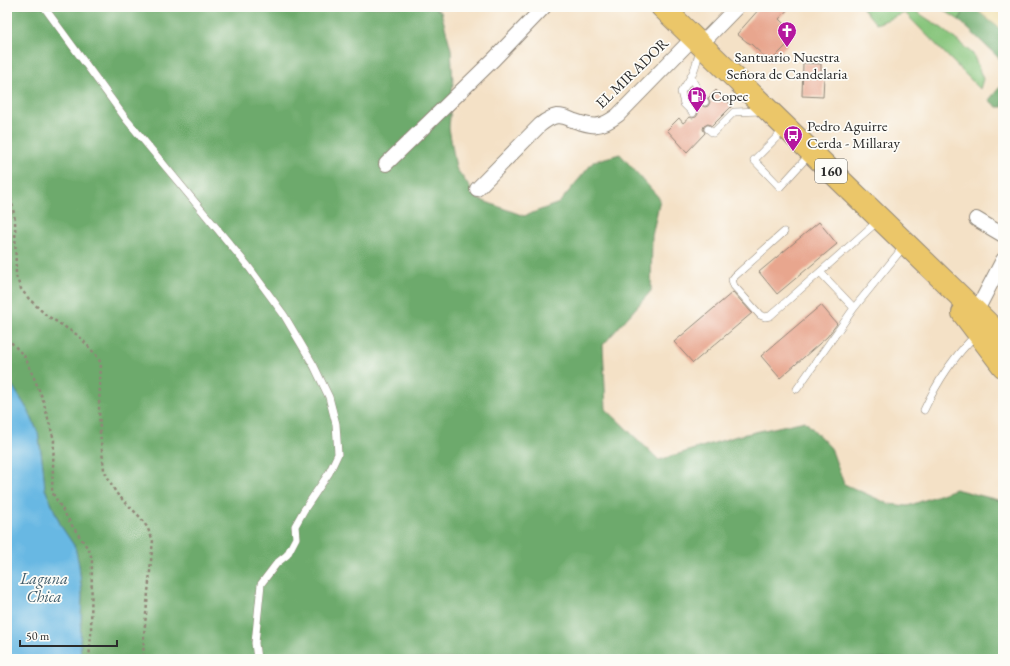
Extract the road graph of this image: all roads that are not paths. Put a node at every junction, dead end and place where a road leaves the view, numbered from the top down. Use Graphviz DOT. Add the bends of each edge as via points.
graph roads {
  1 [pos="44,7"];
  2 [pos="544,7"];
  3 [pos="662,7"];
  4 [pos="737,7"];
  5 [pos="697,40"];
  6 [pos="691,78"];
  7 [pos="705,102"];
  8 [pos="770,111"];
  9 [pos="693,113"];
  10 [pos="787,128"];
  11 [pos="708,129"];
  12 [pos="812,152"];
  13 [pos="386,164"];
  14 [pos="477,189"];
  15 [pos="880,218"];
  16 [pos="976,219"];
  17 [pos="784,232"];
  18 [pos="1003,235"];
  19 [pos="906,244"];
  20 [pos="1003,260"];
  21 [pos="931,268"];
  22 [pos="820,272"];
  23 [pos="854,308"];
  24 [pos="976,312"];
  25 [pos="977,333"];
  26 [pos="1003,338"];
  27 [pos="1003,349"];
  28 [pos="1003,366"];
  29 [pos="796,389"];
  30 [pos="924,410"];
  31 [pos="257,659"];
  1 -- 31 [label="lane" via="126,119 248,266 284,315 329,397 336,424 338,454 329,473 295,526 296,538 287,555 276,563 261,584 255,643"];
  2 -- 13 [label="street" via="494,60"];
  3 -- 5 [label="highway, 160"];
  4 -- 5 [label="street, EL MIRADOR"];
  5 -- 6 [label="lane" via="696,67"];
  5 -- 8 [label="highway, 160"];
  5 -- 14 [label="street, EL MIRADOR" via="608,123 596,126 565,117 549,119"];
  6 -- 7 [label="lane"];
  6 -- 9 [label="lane" via="682,92 682,99"];
  8 -- 10 [label="highway, 160"];
  8 -- 11 [label="lane" via="734,112 723,118 713,133"];
  10 -- 12 [label="highway, 160"];
  10 -- 12 [label="lane" via="754,160 780,187"];
  12 -- 15 [label="highway, 160"];
  15 -- 19 [label="highway, 160"];
  15 -- 22 [label="lane"];
  16 -- 18 [label="street"];
  17 -- 22 [label="lane" via="732,280 734,286 760,315 770,316"];
  19 -- 21 [label="highway, 160"];
  19 -- 23 [label="lane"];
  20 -- 24 [label="street"];
  21 -- 24 [label="highway, 160"];
  21 -- 25 [label="highway"];
  22 -- 23 [label="lane"];
  23 -- 29 [label="lane"];
  24 -- 26 [label="highway, 160"];
  24 -- 27 [label="highway"];
  25 -- 28 [label="highway"];
  25 -- 30 [label="lane" via="948,366"];
}
